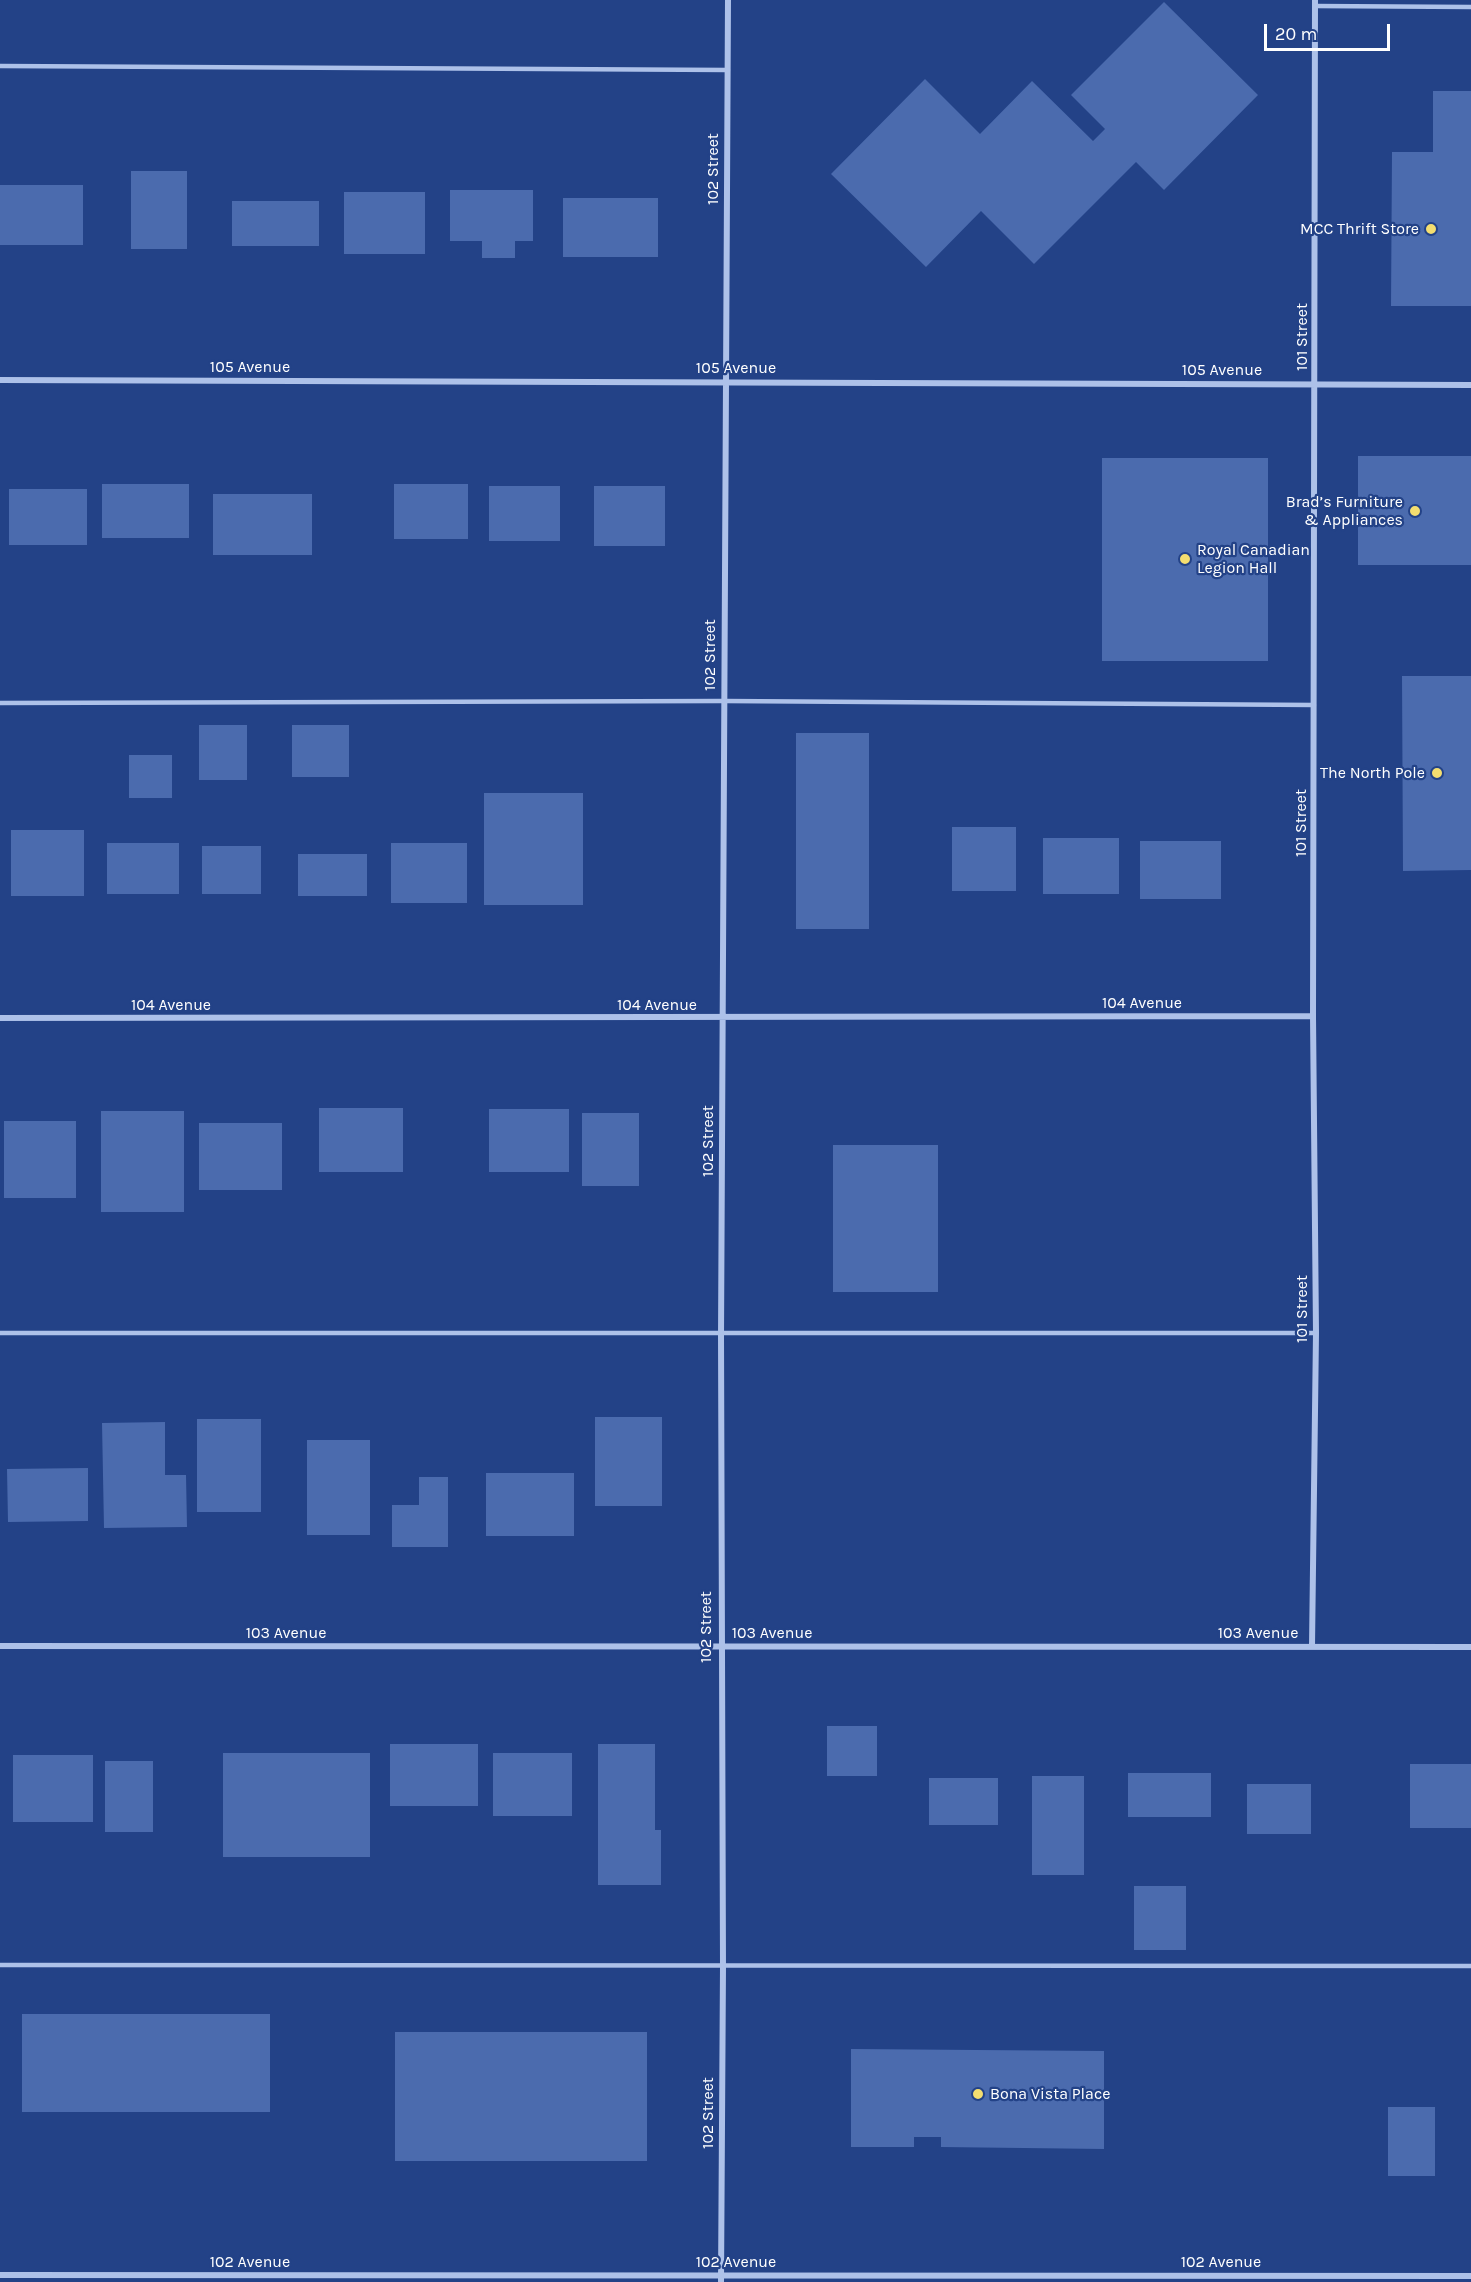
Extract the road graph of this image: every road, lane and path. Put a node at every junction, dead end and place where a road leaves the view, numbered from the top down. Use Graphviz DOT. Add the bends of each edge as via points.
graph roads {
  1 [pos="728,0"];
  2 [pos="1316,3"];
  3 [pos="1471,7"];
  4 [pos="0,66"];
  5 [pos="728,70"];
  6 [pos="0,380"];
  7 [pos="725,381"];
  8 [pos="1315,384"];
  9 [pos="1471,385"];
  10 [pos="724,701"];
  11 [pos="0,703"];
  12 [pos="1315,705"];
  13 [pos="1313,1016"];
  14 [pos="0,1018"];
  15 [pos="722,1019"];
  16 [pos="0,1333"];
  17 [pos="1316,1333"];
  18 [pos="721,1334"];
  19 [pos="0,1646"];
  20 [pos="720,1646"];
  21 [pos="1312,1646"];
  22 [pos="1471,1647"];
  23 [pos="0,1965"];
  24 [pos="723,1966"];
  25 [pos="1471,1966"];
  26 [pos="0,2275"];
  27 [pos="1471,2276"];
  28 [pos="721,2279"];
  1 -- 5 [label="street, 102 Street"];
  2 -- 3 [label="lane"];
  2 -- 8 [label="street, 101 Street"];
  4 -- 5 [label="lane"];
  5 -- 7 [label="street, 102 Street"];
  6 -- 7 [label="street, 105 Avenue"];
  7 -- 8 [label="street, 105 Avenue"];
  7 -- 10 [label="street, 102 Street"];
  8 -- 9 [label="street, 105 Avenue"];
  8 -- 12 [label="street, 101 Street"];
  10 -- 11 [label="lane"];
  10 -- 12 [label="lane"];
  10 -- 15 [label="street, 102 Street"];
  12 -- 13 [label="street, 101 Street"];
  13 -- 15 [label="street, 104 Avenue"];
  13 -- 17 [label="street, 101 Street"];
  14 -- 15 [label="street, 104 Avenue"];
  15 -- 18 [label="street, 102 Street"];
  16 -- 18 [label="lane"];
  17 -- 18 [label="lane"];
  17 -- 21 [label="street, 101 Street"];
  18 -- 20 [label="street, 102 Street"];
  19 -- 20 [label="street, 103 Avenue"];
  20 -- 21 [label="street, 103 Avenue"];
  20 -- 24 [label="street, 102 Street"];
  21 -- 22 [label="street, 103 Avenue"];
  23 -- 24 [label="lane"];
  24 -- 25 [label="lane"];
  24 -- 28 [label="street, 102 Street"];
  26 -- 28 [label="street, 102 Avenue"];
  27 -- 28 [label="street, 102 Avenue"];
}
